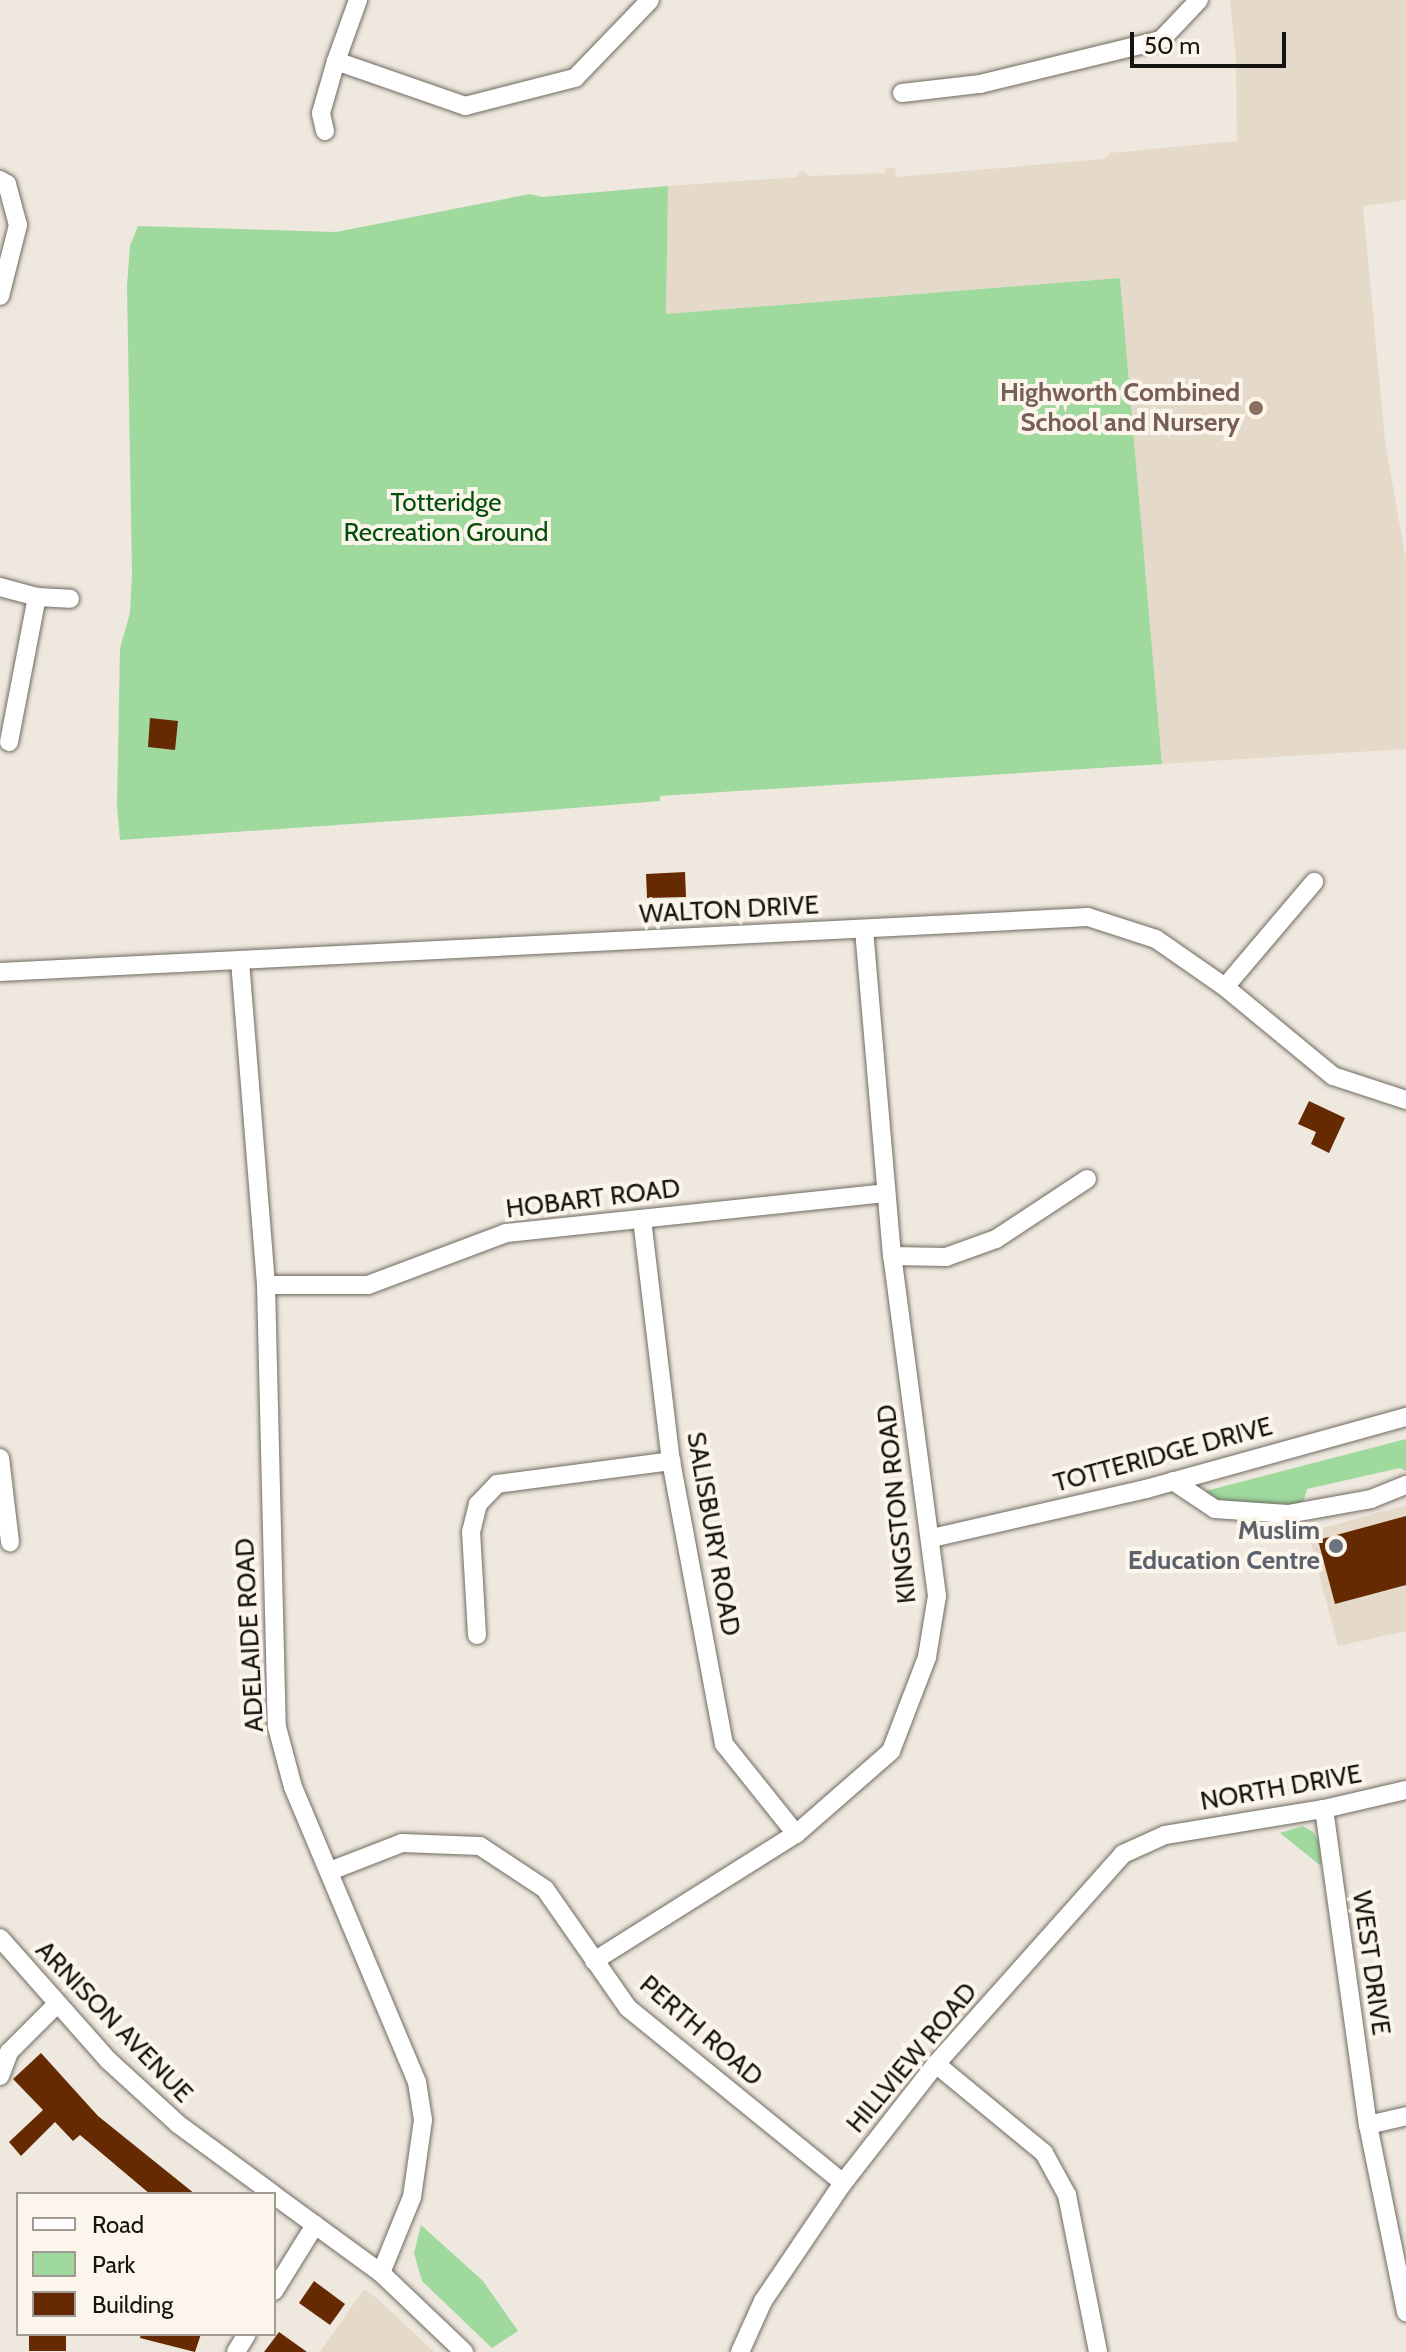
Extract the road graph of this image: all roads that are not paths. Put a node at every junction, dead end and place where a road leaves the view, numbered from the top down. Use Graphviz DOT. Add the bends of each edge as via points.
graph roads {
  1 [pos="358,0"];
  2 [pos="650,0"];
  3 [pos="1199,0"];
  4 [pos="336,61"];
  5 [pos="902,93"];
  6 [pos="325,131"];
  7 [pos="0,180"];
  8 [pos="0,296"];
  9 [pos="0,587"];
  10 [pos="37,597"];
  11 [pos="70,599"];
  12 [pos="9,742"];
  13 [pos="1314,882"];
  14 [pos="864,929"];
  15 [pos="240,961"];
  16 [pos="0,972"];
  17 [pos="1225,987"];
  18 [pos="1406,1100"];
  19 [pos="1087,1179"];
  20 [pos="886,1193"];
  21 [pos="642,1219"];
  22 [pos="892,1256"];
  23 [pos="266,1285"];
  24 [pos="1406,1417"];
  25 [pos="0,1458"];
  26 [pos="671,1461"];
  27 [pos="1173,1481"];
  28 [pos="1406,1485"];
  29 [pos="932,1538"];
  30 [pos="10,1542"];
  31 [pos="477,1635"];
  32 [pos="1406,1790"];
  33 [pos="1324,1809"];
  34 [pos="796,1834"];
  35 [pos="1165,1835"];
  36 [pos="330,1871"];
  37 [pos="0,1938"];
  38 [pos="594,1961"];
  39 [pos="56,2005"];
  40 [pos="936,2064"];
  41 [pos="0,2076"];
  42 [pos="1406,2116"];
  43 [pos="1368,2125"];
  44 [pos="843,2183"];
  45 [pos="271,2192"];
  46 [pos="276,2196"];
  47 [pos="315,2225"];
  48 [pos="381,2273"];
  49 [pos="276,2288"];
  50 [pos="1406,2312"];
  51 [pos="464,2352"];
  52 [pos="740,2352"];
  53 [pos="1098,2352"];
  1 -- 4 [label="street"];
  2 -- 4 [label="street" via="575,78 465,106"];
  3 -- 5 [label="street" via="1161,40 980,84"];
  4 -- 6 [label="street" via="321,113"];
  7 -- 8 [label="street" via="7,184 18,225"];
  9 -- 10 [label="street"];
  10 -- 11 [label="street"];
  10 -- 12 [label="street"];
  13 -- 17 [label="street"];
  14 -- 15 [label="street, WALTON DRIVE"];
  14 -- 17 [label="street, WALTON DRIVE" via="1088,917 1156,939"];
  14 -- 20 [label="street, KINGSTON ROAD"];
  15 -- 16 [label="street, WALTON DRIVE"];
  15 -- 23 [label="street, ADELAIDE ROAD"];
  17 -- 18 [label="street, WALTON DRIVE" via="1333,1076"];
  19 -- 22 [label="street" via="996,1239 946,1257"];
  20 -- 21 [label="street, HOBART ROAD"];
  20 -- 22 [label="street, KINGSTON ROAD"];
  21 -- 23 [label="street, HOBART ROAD" via="506,1233 368,1285"];
  21 -- 26 [label="street, SALISBURY ROAD"];
  22 -- 29 [label="street, KINGSTON ROAD"];
  23 -- 36 [label="street, ADELAIDE ROAD" via="277,1727 293,1787"];
  24 -- 27 [label="street, TOTTERIDGE DRIVE"];
  25 -- 30 [label="street"];
  26 -- 31 [label="street" via="497,1484 478,1504 471,1532"];
  26 -- 34 [label="street, SALISBURY ROAD" via="724,1744"];
  27 -- 28 [label="street" via="1215,1509 1288,1514 1371,1499"];
  27 -- 29 [label="street, TOTTERIDGE DRIVE"];
  29 -- 34 [label="street, KINGSTON ROAD" via="937,1596 927,1657 891,1751"];
  32 -- 33 [label="street, NORTH DRIVE"];
  33 -- 35 [label="street, NORTH DRIVE"];
  33 -- 43 [label="street, WEST DRIVE"];
  34 -- 38 [label="street, KINGSTON ROAD"];
  35 -- 40 [label="street, HILLVIEW ROAD" via="1123,1854"];
  36 -- 38 [label="street, PERTH ROAD" via="402,1843 480,1846 545,1889"];
  36 -- 48 [label="street, ADELAIDE ROAD" via="417,2082 423,2120 412,2197"];
  37 -- 39 [label="street, ARNISON AVENUE"];
  38 -- 44 [label="street, PERTH ROAD" via="628,2008"];
  39 -- 41 [label="street" via="9,2052"];
  39 -- 45 [label="street, ARNISON AVENUE" via="178,2124"];
  40 -- 44 [label="street, HILLVIEW ROAD"];
  40 -- 53 [label="street" via="1044,2153 1067,2195"];
  42 -- 43 [label="street"];
  43 -- 50 [label="street, WEST DRIVE"];
  44 -- 52 [label="street, HILLVIEW ROAD" via="763,2301"];
  46 -- 47 [label="street, ARNISON AVENUE"];
  47 -- 48 [label="street, ARNISON AVENUE"];
  47 -- 49 [label="street"];
  48 -- 51 [label="street, ARNISON AVENUE"];
}
